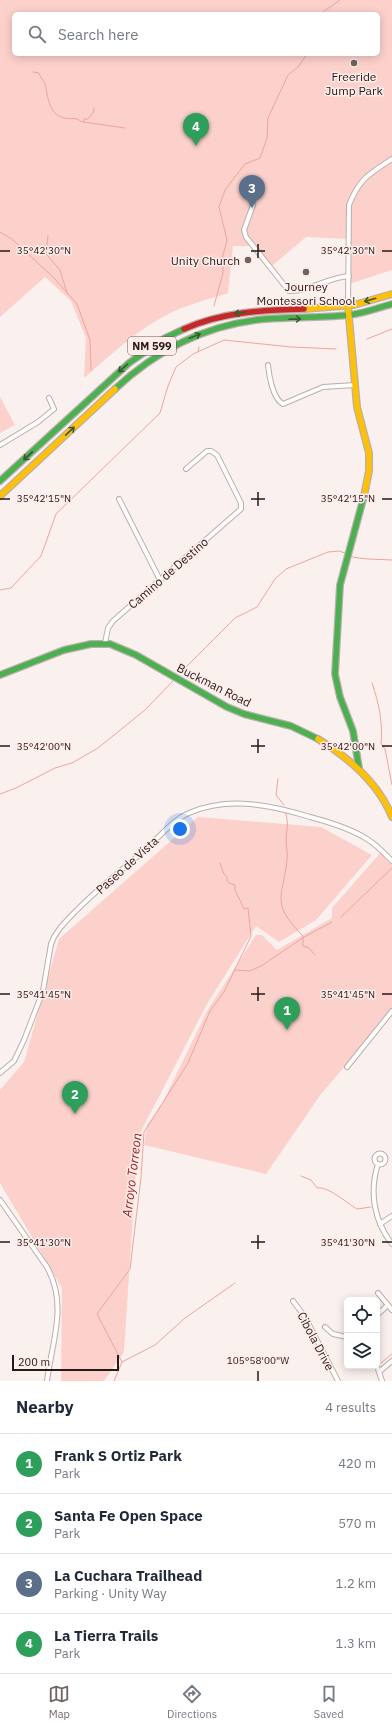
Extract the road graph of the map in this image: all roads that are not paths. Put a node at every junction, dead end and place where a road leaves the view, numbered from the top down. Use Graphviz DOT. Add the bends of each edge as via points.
graph roads {
  1 [pos="392,159"];
  2 [pos="254,189"];
  3 [pos="349,276"];
  4 [pos="392,294"];
  5 [pos="392,304"];
  6 [pos="348,306"];
  7 [pos="348,315"];
  8 [pos="268,365"];
  9 [pos="355,385"];
  10 [pos="49,398"];
  11 [pos="0,445"];
  12 [pos="186,469"];
  13 [pos="0,481"];
  14 [pos="0,496"];
  15 [pos="120,499"];
  16 [pos="160,580"];
  17 [pos="105,643"];
  18 [pos="0,675"];
  19 [pos="359,768"];
  20 [pos="392,817"];
  21 [pos="392,861"];
  22 [pos="392,1011"];
  23 [pos="347,1067"];
  24 [pos="0,1073"];
  25 [pos="378,1164"];
  26 [pos="0,1200"];
  27 [pos="392,1216"];
  28 [pos="380,1224"];
  29 [pos="392,1244"];
  30 [pos="378,1293"];
  31 [pos="293,1302"];
  32 [pos="388,1306"];
  33 [pos="392,1310"];
  34 [pos="380,1313"];
  35 [pos="325,1327"];
  36 [pos="344,1336"];
  37 [pos="392,1361"];
  38 [pos="378,1369"];
  39 [pos="379,1372"];
  40 [pos="48,1381"];
  41 [pos="338,1381"];
  42 [pos="382,1381"];
  1 -- 3 [label="street" via="362,181 349,205"];
  2 -- 3 [label="street" via="253,205 244,230 246,237 289,291 296,291 338,276"];
  3 -- 6 [label="street"];
  4 -- 6 [label="main road, NM 599, one-way"];
  5 -- 7 [label="main road, NM 599"];
  6 -- 7 [label="main road"];
  6 -- 13 [label="main road, NM 599, one-way" via="261,310 235,314 197,324 172,335 122,368"];
  7 -- 9 [label="main road"];
  14 -- 7 [label="main road, NM 599, one-way" via="131,374 175,345 205,332 242,322"];
  8 -- 9 [label="street" via="271,383 279,402 283,404 324,388"];
  9 -- 19 [label="main road" via="359,416 369,453 369,471 340,585 335,674 340,697 353,731"];
  10 -- 11 [label="street" via="54,409"];
  12 -- 16 [label="street, Camino de Destino" via="207,452 214,452 241,503 241,509"];
  15 -- 16 [label="street"];
  16 -- 17 [label="street, Camino de Destino" via="113,621 108,628"];
  17 -- 18 [label="main road, Buckman Road" via="78,646"];
  17 -- 19 [label="main road, Buckman Road" via="131,652 237,711 309,734"];
  19 -- 20 [label="main road, Buckman Road" via="384,800"];
  21 -- 24 [label="street, Paseo de Vista" via="377,846 356,833 327,821 272,806 232,803 204,807 187,813 113,877 60,928 51,944 43,991 24,1040 14,1061"];
  22 -- 23 [label="street"];
  25 -- 28 [label="street" via="374,1195"];
  26 -- 40 [label="street" via="47,1267 58,1295 58,1322"];
  27 -- 28 [label="street"];
  28 -- 29 [label="street"];
  30 -- 32 [label="street"];
  31 -- 41 [label="street, Cibola Drive" via="305,1317"];
  32 -- 33 [label="street"];
  32 -- 34 [label="street"];
  35 -- 36 [label="street" via="333,1334"];
  37 -- 39 [label="street"];
  38 -- 39 [label="street"];
  39 -- 42 [label="street"];
}
